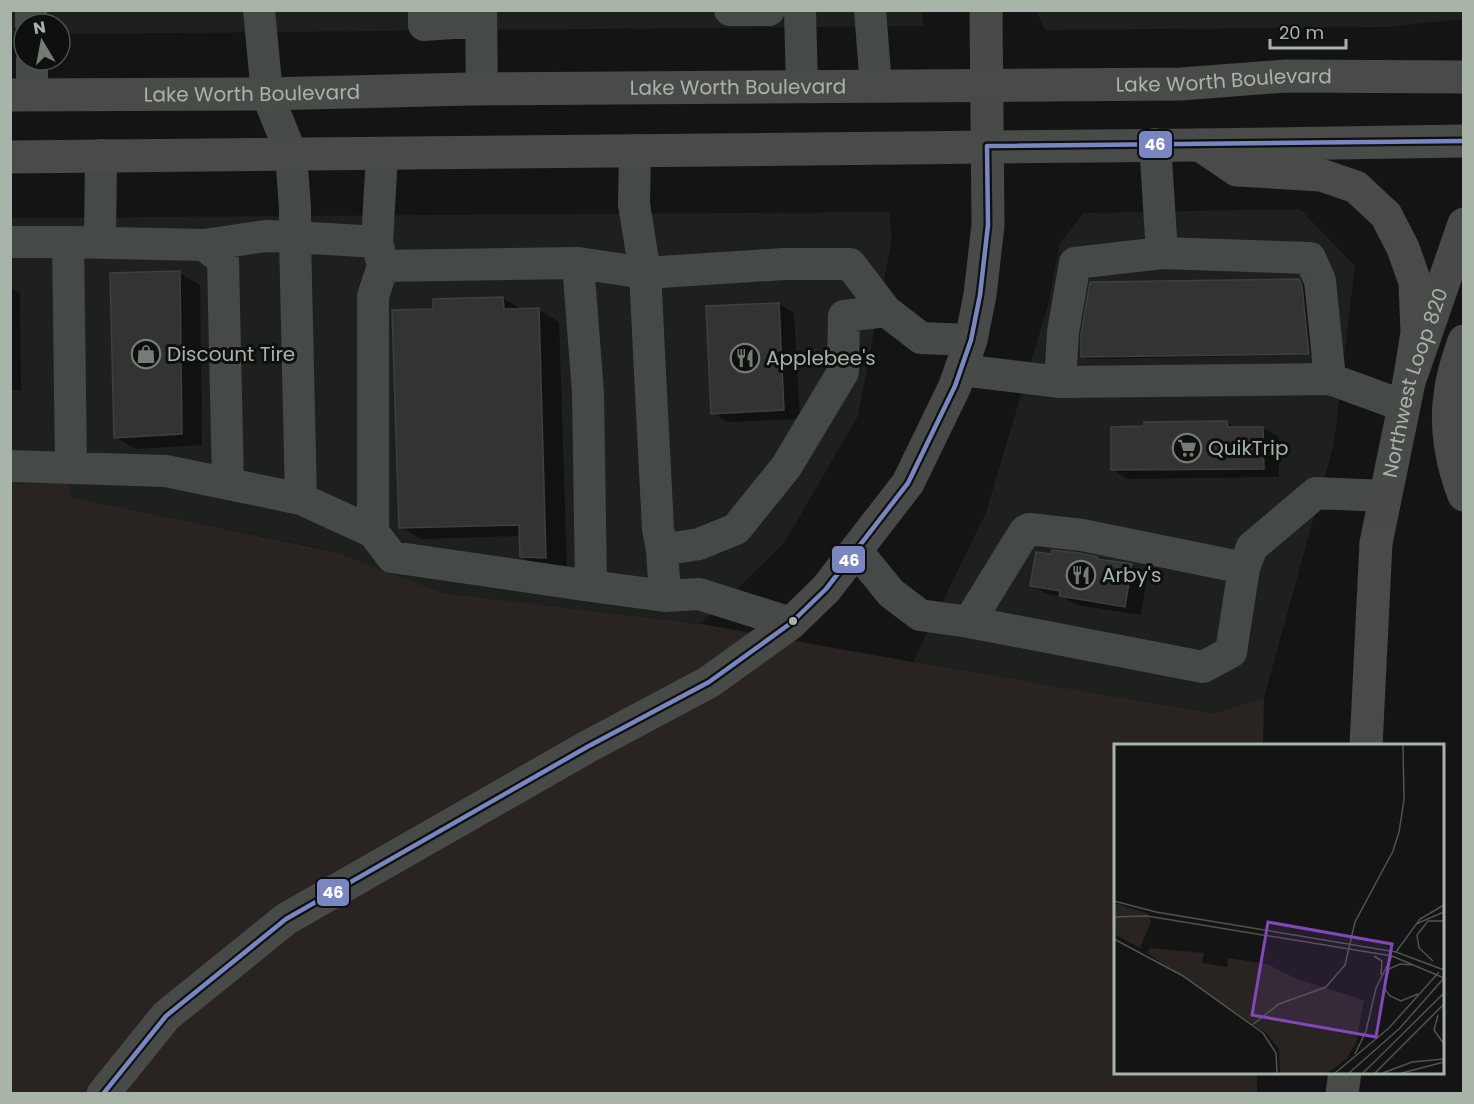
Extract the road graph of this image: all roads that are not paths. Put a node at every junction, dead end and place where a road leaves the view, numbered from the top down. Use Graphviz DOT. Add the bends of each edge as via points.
graph roads {
  1 [pos="259,10"];
  2 [pos="424,10"];
  3 [pos="730,10"];
  4 [pos="769,10"];
  5 [pos="800,10"];
  6 [pos="870,10"];
  7 [pos="986,10"];
  8 [pos="481,16"];
  9 [pos="28,72"];
  10 [pos="1464,77"];
  11 [pos="987,85"];
  12 [pos="802,86"];
  13 [pos="876,86"];
  14 [pos="482,89"];
  15 [pos="267,94"];
  16 [pos="21,95"];
  17 [pos="1464,141"];
  18 [pos="1155,144"];
  19 [pos="1200,145"];
  20 [pos="987,146"];
  21 [pos="635,150"];
  22 [pos="291,153"];
  23 [pos="382,154"];
  24 [pos="101,155"];
  25 [pos="10,157"];
  26 [pos="1464,224"];
  27 [pos="295,237"];
  28 [pos="10,242"];
  29 [pos="68,242"];
  30 [pos="100,242"];
  31 [pos="204,245"];
  32 [pos="1162,253"];
  33 [pos="380,254"];
  34 [pos="578,263"];
  35 [pos="645,273"];
  36 [pos="886,311"];
  37 [pos="971,340"];
  38 [pos="1464,341"];
  39 [pos="961,370"];
  40 [pos="1330,379"];
  41 [pos="1060,382"];
  42 [pos="1406,394"];
  43 [pos="10,466"];
  44 [pos="71,467"];
  45 [pos="228,484"];
  46 [pos="1464,495"];
  47 [pos="1385,496"];
  48 [pos="301,499"];
  49 [pos="373,532"];
  50 [pos="1376,543"];
  51 [pos="662,550"];
  52 [pos="856,550"];
  53 [pos="1244,568"];
  54 [pos="591,586"];
  55 [pos="665,596"];
  56 [pos="969,622"];
  57 [pos="792,623"];
  58 [pos="1366,744"];
  59 [pos="1345,1074"];
  60 [pos="103,1094"];
  61 [pos="1342,1094"];
  1 -- 15 [label="lane"];
  2 -- 8 [label="lane" via="424,25"];
  3 -- 4 [label="lane"];
  5 -- 12 [label="lane"];
  6 -- 13 [label="lane"];
  7 -- 11 [label="main road"];
  8 -- 14 [label="lane"];
  9 -- 16 [label="lane"];
  10 -- 11 [label="highway, Lake Worth Boulevard" via="1286,76 1181,84"];
  11 -- 13 [label="highway, Lake Worth Boulevard"];
  11 -- 20 [label="main road"];
  12 -- 13 [label="highway, Lake Worth Boulevard"];
  12 -- 14 [label="highway, Lake Worth Boulevard"];
  14 -- 15 [label="highway, Lake Worth Boulevard"];
  15 -- 16 [label="highway, Lake Worth Boulevard"];
  15 -- 22 [label="lane"];
  17 -- 19 [label="highway"];
  18 -- 19 [label="highway"];
  18 -- 20 [label="highway"];
  18 -- 32 [label="lane"];
  19 -- 42 [label="highway" via="1237,170 1321,175 1356,188 1386,215 1415,282 1416,333"];
  20 -- 21 [label="highway"];
  20 -- 37 [label="main road" via="988,225"];
  21 -- 23 [label="highway"];
  21 -- 35 [label="lane" via="634,204"];
  22 -- 23 [label="highway"];
  22 -- 24 [label="highway"];
  22 -- 27 [label="lane"];
  23 -- 33 [label="lane"];
  24 -- 25 [label="highway"];
  24 -- 30 [label="lane"];
  26 -- 42 [label="main road, Northwest Loop 820"];
  27 -- 31 [label="lane" via="267,236"];
  27 -- 33 [label="lane"];
  27 -- 48 [label="lane"];
  28 -- 29 [label="lane"];
  29 -- 30 [label="lane"];
  29 -- 44 [label="lane"];
  30 -- 31 [label="lane"];
  31 -- 45 [label="lane" via="223,260"];
  32 -- 40 [label="lane" via="1310,258 1320,281"];
  32 -- 41 [label="lane" via="1075,263 1063,332"];
  33 -- 34 [label="lane"];
  33 -- 49 [label="lane" via="373,296"];
  34 -- 35 [label="lane"];
  34 -- 54 [label="lane" via="588,393"];
  35 -- 36 [label="lane" via="850,264"];
  35 -- 51 [label="lane"];
  36 -- 37 [label="lane" via="921,338"];
  36 -- 51 [label="lane" via="844,316 843,372 786,467 736,529 699,544"];
  37 -- 39 [label="main road"];
  38 -- 46 [label="highway" via="1449,395 1449,415 1453,456"];
  39 -- 41 [label="lane"];
  39 -- 52 [label="main road" via="908,483"];
  40 -- 41 [label="lane"];
  40 -- 42 [label="lane"];
  42 -- 47 [label="main road, Northwest Loop 820"];
  43 -- 44 [label="lane"];
  44 -- 45 [label="lane" via="166,471"];
  45 -- 48 [label="lane"];
  47 -- 50 [label="main road, Northwest Loop 820"];
  47 -- 53 [label="lane" via="1316,492 1252,547"];
  48 -- 49 [label="lane"];
  49 -- 54 [label="lane" via="392,557"];
  50 -- 58 [label="highway"];
  51 -- 55 [label="lane"];
  52 -- 56 [label="lane" via="891,593 920,615"];
  52 -- 57 [label="main road" via="826,589"];
  53 -- 56 [label="lane" via="1082,535 1029,529"];
  53 -- 56 [label="lane" via="1231,652 1203,667"];
  54 -- 55 [label="lane"];
  55 -- 57 [label="lane" via="699,594"];
  57 -- 60 [label="main road" via="709,682 286,919 165,1016"];
  59 -- 61 [label="highway"];
}
